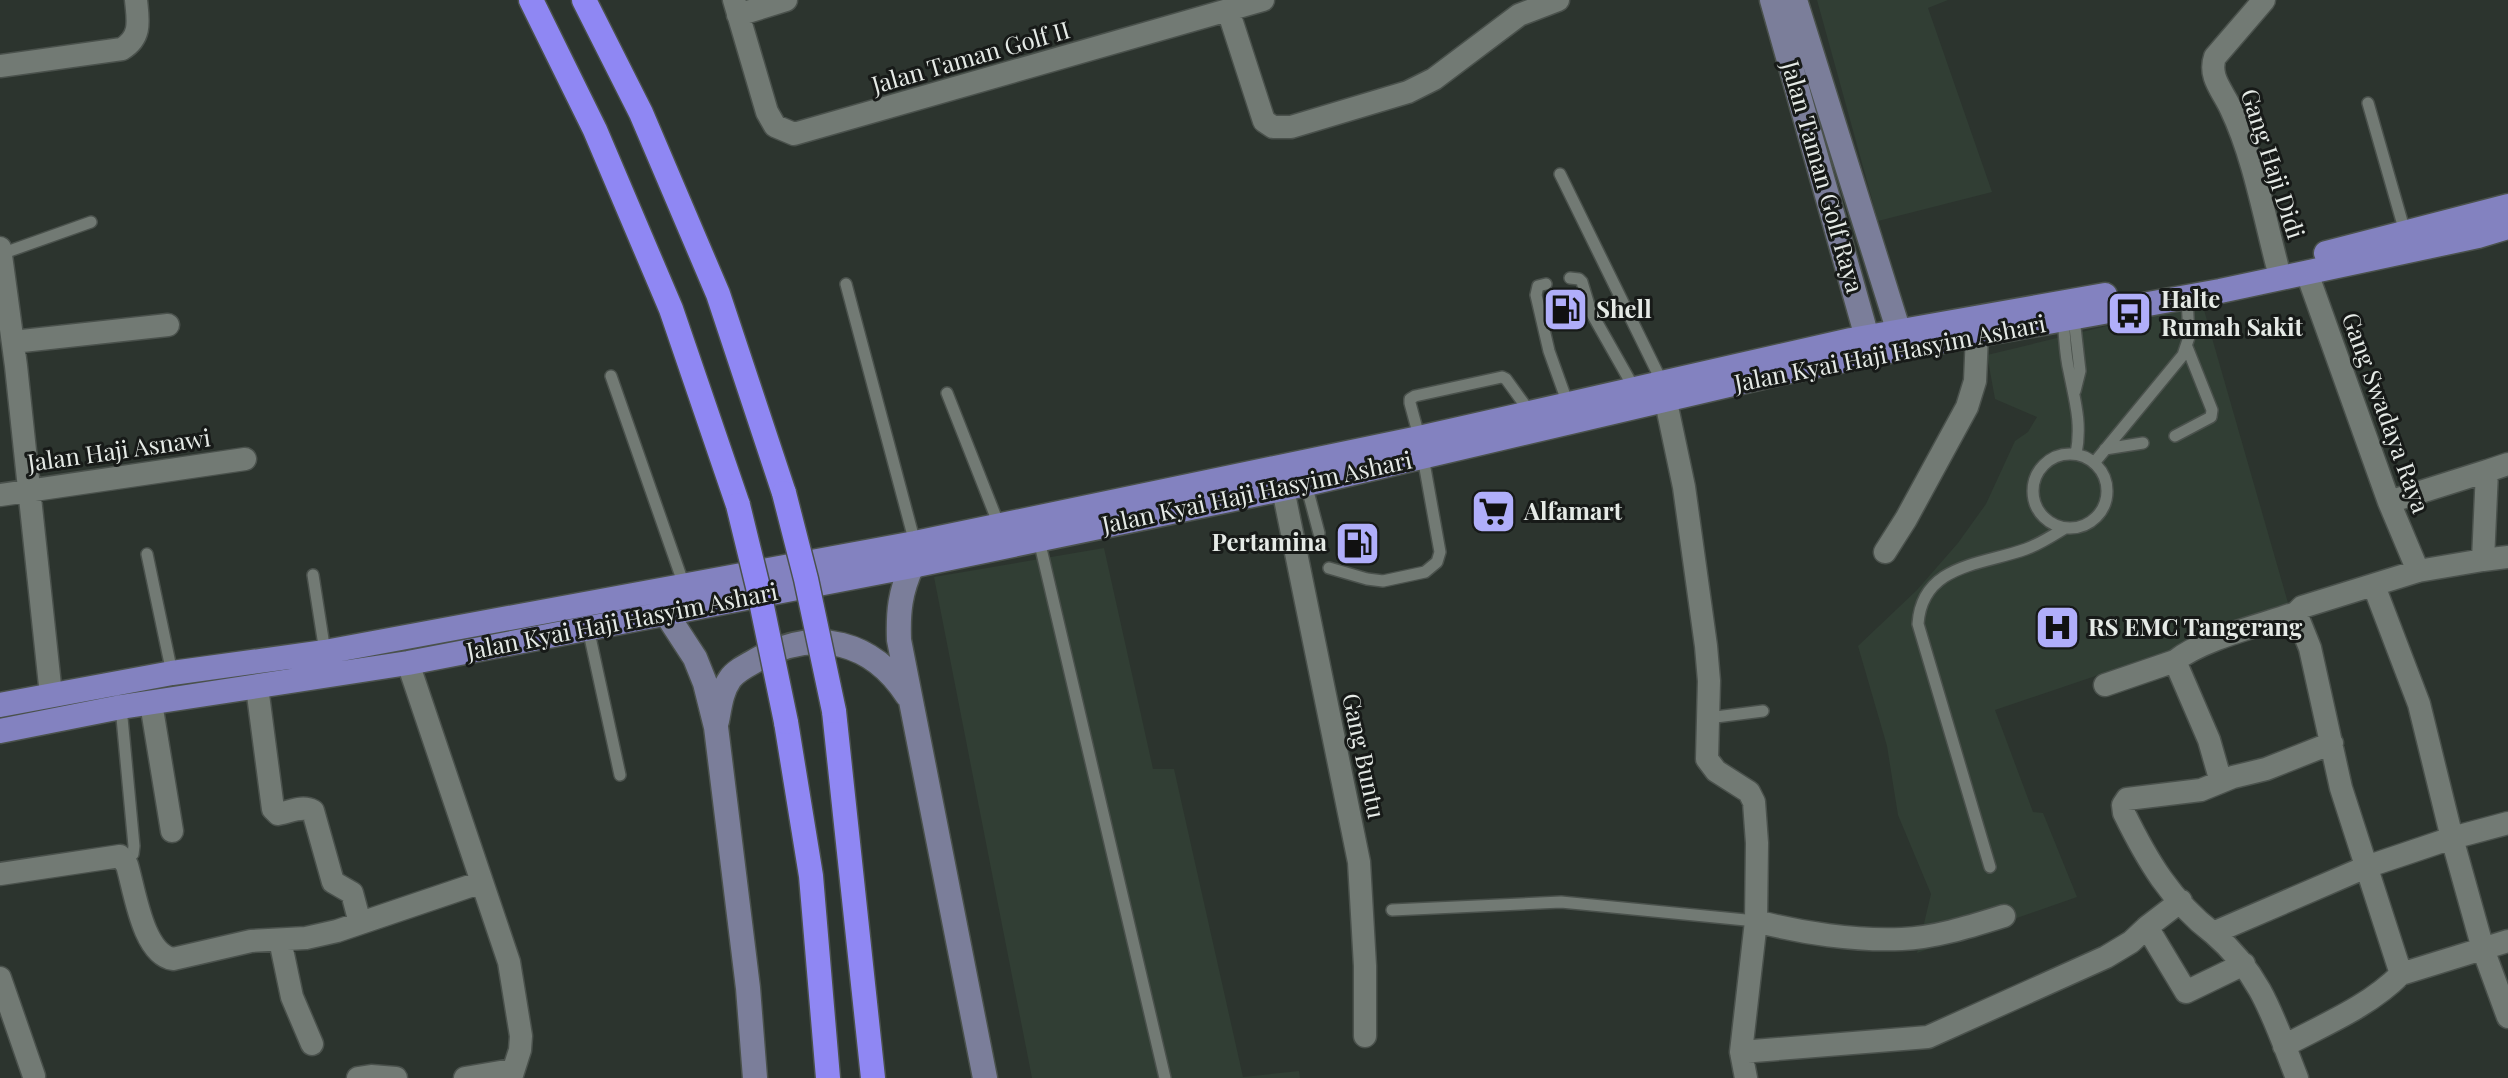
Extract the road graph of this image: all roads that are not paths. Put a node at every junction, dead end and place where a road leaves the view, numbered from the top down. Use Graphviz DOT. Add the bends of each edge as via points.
graph roads {
  1 [pos="136,0"];
  2 [pos="531,0"];
  3 [pos="584,0"];
  4 [pos="786,0"];
  5 [pos="1263,0"];
  6 [pos="1557,0"];
  7 [pos="1772,0"];
  8 [pos="1795,0"];
  9 [pos="2264,0"];
  10 [pos="736,8"];
  11 [pos="1524,8"];
  12 [pos="1194,10"];
  13 [pos="1228,10"];
  14 [pos="0,66"];
  15 [pos="2368,103"];
  16 [pos="1560,174"];
  17 [pos="2508,206"];
  18 [pos="91,222"];
  19 [pos="2508,227"];
  20 [pos="2406,233"];
  21 [pos="0,251"];
  22 [pos="2277,265"];
  23 [pos="2307,273"];
  24 [pos="1570,278"];
  25 [pos="846,284"];
  26 [pos="1546,284"];
  27 [pos="2188,303"];
  28 [pos="2068,319"];
  29 [pos="168,325"];
  30 [pos="1977,335"];
  31 [pos="1902,340"];
  32 [pos="13,342"];
  33 [pos="1870,346"];
  34 [pos="2187,347"];
  35 [pos="611,376"];
  36 [pos="1634,388"];
  37 [pos="1664,391"];
  38 [pos="947,393"];
  39 [pos="1568,404"];
  40 [pos="1531,412"];
  41 [pos="2175,436"];
  42 [pos="2143,443"];
  43 [pos="1421,448"];
  44 [pos="2105,449"];
  45 [pos="2076,454"];
  46 [pos="245,459"];
  47 [pos="2094,463"];
  48 [pos="2497,468"];
  49 [pos="1297,479"];
  50 [pos="28,490"];
  51 [pos="0,495"];
  52 [pos="2389,502"];
  53 [pos="999,526"];
  54 [pos="2065,528"];
  55 [pos="1319,533"];
  56 [pos="1039,540"];
  57 [pos="1885,552"];
  58 [pos="147,554"];
  59 [pos="913,555"];
  60 [pos="2508,557"];
  61 [pos="2483,560"];
  62 [pos="1329,568"];
  63 [pos="2418,571"];
  64 [pos="313,575"];
  65 [pos="684,585"];
  66 [pos="2374,586"];
  67 [pos="2296,613"];
  68 [pos="667,615"];
  69 [pos="588,628"];
  70 [pos="325,652"];
  71 [pos="2175,661"];
  72 [pos="408,663"];
  73 [pos="172,673"];
  74 [pos="2105,685"];
  75 [pos="257,687"];
  76 [pos="51,695"];
  77 [pos="911,701"];
  78 [pos="151,703"];
  79 [pos="0,705"];
  80 [pos="121,707"];
  81 [pos="1763,711"];
  82 [pos="1708,718"];
  83 [pos="716,727"];
  84 [pos="0,731"];
  85 [pos="2332,743"];
  86 [pos="620,775"];
  87 [pos="2221,782"];
  88 [pos="2508,823"];
  89 [pos="172,831"];
  90 [pos="2452,838"];
  91 [pos="125,860"];
  92 [pos="1990,867"];
  93 [pos="2366,867"];
  94 [pos="0,874"];
  95 [pos="482,882"];
  96 [pos="2181,901"];
  97 [pos="1392,910"];
  98 [pos="2004,916"];
  99 [pos="1756,921"];
  100 [pos="360,923"];
  101 [pos="2147,927"];
  102 [pos="2213,933"];
  103 [pos="280,940"];
  104 [pos="2508,941"];
  105 [pos="2483,949"];
  106 [pos="2244,964"];
  107 [pos="2401,974"];
  108 [pos="0,978"];
  109 [pos="820,995"];
  110 [pos="865,997"];
  111 [pos="2508,1017"];
  112 [pos="1365,1036"];
  113 [pos="312,1044"];
  114 [pos="2284,1046"];
  115 [pos="1741,1052"];
  116 [pos="512,1074"];
  117 [pos="34,1076"];
  118 [pos="358,1078"];
  119 [pos="396,1078"];
  120 [pos="465,1078"];
  121 [pos="755,1078"];
  122 [pos="821,1078"];
  123 [pos="828,1078"];
  124 [pos="873,1078"];
  125 [pos="881,1078"];
  126 [pos="985,1078"];
  127 [pos="1165,1078"];
  128 [pos="1746,1078"];
  129 [pos="2297,1078"];
  1 -- 14 [label="street" via="136,37 122,49"];
  2 -- 109 [label="highway, bridge" via="595,130 671,309 738,505 786,722 811,876"];
  3 -- 110 [label="highway, bridge" via="641,113 718,294 784,493 834,711"];
  4 -- 10 [label="street"];
  5 -- 13 [label="street, Jalan Taman Golf II"];
  6 -- 11 [label="street"];
  7 -- 33 [label="main road, Jalan Taman Golf Raya"];
  8 -- 31 [label="main road, Jalan Taman Golf Raya"];
  9 -- 22 [label="street, Gang Haji Didi" via="2211,67 2233,112"];
  10 -- 12 [label="street, Jalan Taman Golf II" via="767,112 785,132 804,133"];
  11 -- 13 [label="street" via="1434,79 1408,92 1291,127 1264,121"];
  12 -- 13 [label="street, Jalan Taman Golf II"];
  15 -- 20 [label="lane"];
  16 -- 37 [label="lane"];
  17 -- 20 [label="main road, Jalan Kyai Haji Hasyim Ashari"];
  18 -- 21 [label="lane" via="16,251"];
  19 -- 23 [label="main road, Jalan Kyai Haji Hasyim Ashari"];
  20 -- 22 [label="main road, Jalan Kyai Haji Hasyim Ashari"];
  21 -- 32 [label="street"];
  22 -- 31 [label="main road, Jalan Kyai Haji Hasyim Ashari"];
  23 -- 27 [label="main road, Jalan Kyai Haji Hasyim Ashari"];
  23 -- 52 [label="street, Gang Swadaya Raya"];
  24 -- 36 [label="lane" via="1582,282 1591,312"];
  25 -- 59 [label="lane"];
  26 -- 39 [label="lane" via="1538,286 1536,295"];
  27 -- 28 [label="main road, Jalan Kyai Haji Hasyim Ashari"];
  27 -- 34 [label="lane"];
  28 -- 30 [label="main road, Jalan Kyai Haji Hasyim Ashari"];
  28 -- 45 [label="lane" via="2080,371 2075,391 2080,426"];
  29 -- 32 [label="street"];
  30 -- 31 [label="main road, Jalan Kyai Haji Hasyim Ashari"];
  30 -- 57 [label="street" via="1975,381 1967,407"];
  31 -- 33 [label="main road, Jalan Kyai Haji Hasyim Ashari"];
  32 -- 50 [label="street"];
  33 -- 37 [label="main road, Jalan Kyai Haji Hasyim Ashari"];
  34 -- 41 [label="lane" via="2212,410 2211,417"];
  34 -- 44 [label="lane"];
  35 -- 65 [label="lane"];
  36 -- 37 [label="main road, Jalan Kyai Haji Hasyim Ashari"];
  36 -- 39 [label="main road, Jalan Kyai Haji Hasyim Ashari"];
  37 -- 43 [label="main road, Jalan Kyai Haji Hasyim Ashari"];
  37 -- 82 [label="street" via="1684,487 1706,646"];
  38 -- 53 [label="lane"];
  39 -- 40 [label="main road, Jalan Kyai Haji Hasyim Ashari"];
  40 -- 43 [label="main road, Jalan Kyai Haji Hasyim Ashari"];
  40 -- 43 [label="lane" via="1506,379 1497,377 1410,399"];
  42 -- 44 [label="lane"];
  43 -- 49 [label="main road, Jalan Kyai Haji Hasyim Ashari"];
  43 -- 62 [label="lane" via="1440,552 1437,562 1425,572 1383,581"];
  44 -- 47 [label="lane"];
  45 -- 47 [label="lane"];
  45 -- 54 [label="lane" via="2048,461 2033,486 2040,514"];
  46 -- 50 [label="street, Jalan Haji Asnawi"];
  47 -- 54 [label="lane" via="2107,482 2102,511 2079,528"];
  48 -- 52 [label="street"];
  48 -- 61 [label="street"];
  49 -- 53 [label="main road, Jalan Kyai Haji Hasyim Ashari"];
  49 -- 55 [label="lane"];
  49 -- 56 [label="main road, Jalan Kyai Haji Hasyim Ashari"];
  49 -- 112 [label="street, Gang Buntu" via="1359,862"];
  50 -- 51 [label="street, Jalan Haji Asnawi"];
  50 -- 76 [label="street"];
  52 -- 63 [label="street, Gang Swadaya Raya"];
  53 -- 59 [label="main road, Jalan Kyai Haji Hasyim Ashari"];
  54 -- 92 [label="lane" via="2024,550 1957,568 1925,595 1919,610 1918,624"];
  56 -- 59 [label="main road, Jalan Kyai Haji Hasyim Ashari"];
  56 -- 127 [label="lane"];
  58 -- 73 [label="lane"];
  59 -- 65 [label="main road, Jalan Kyai Haji Hasyim Ashari"];
  59 -- 68 [label="main road, Jalan Kyai Haji Hasyim Ashari"];
  59 -- 77 [label="main road" via="898,612"];
  60 -- 61 [label="street"];
  61 -- 63 [label="street"];
  63 -- 66 [label="street"];
  64 -- 70 [label="lane"];
  65 -- 70 [label="main road, Jalan Kyai Haji Hasyim Ashari"];
  66 -- 67 [label="street"];
  66 -- 90 [label="street" via="2419,704"];
  67 -- 71 [label="street" via="2209,643"];
  67 -- 85 [label="street" via="2310,648"];
  68 -- 69 [label="main road, Jalan Kyai Haji Hasyim Ashari"];
  68 -- 83 [label="main road" via="695,658"];
  69 -- 72 [label="main road, Jalan Kyai Haji Hasyim Ashari"];
  69 -- 86 [label="lane"];
  70 -- 73 [label="main road, Jalan Kyai Haji Hasyim Ashari"];
  71 -- 74 [label="street"];
  71 -- 87 [label="street"];
  72 -- 75 [label="main road, Jalan Kyai Haji Hasyim Ashari"];
  72 -- 95 [label="street"];
  73 -- 76 [label="main road, Jalan Kyai Haji Hasyim Ashari"];
  75 -- 78 [label="main road, Jalan Kyai Haji Hasyim Ashari"];
  75 -- 100 [label="street" via="273,809 278,814 313,811 333,882 352,893"];
  76 -- 79 [label="main road, Jalan Kyai Haji Hasyim Ashari"];
  77 -- 83 [label="main road" via="873,658 847,646 804,643 763,656 732,675 722,692"];
  77 -- 126 [label="main road"];
  78 -- 80 [label="main road, Jalan Kyai Haji Hasyim Ashari"];
  78 -- 89 [label="street"];
  80 -- 84 [label="main road, Jalan Kyai Haji Hasyim Ashari"];
  80 -- 91 [label="lane" via="134,846"];
  81 -- 82 [label="lane"];
  82 -- 99 [label="street" via="1707,759 1749,792 1754,802"];
  83 -- 121 [label="main road"];
  85 -- 87 [label="street"];
  85 -- 93 [label="street"];
  87 -- 96 [label="street" via="2182,794 2134,796 2123,805 2146,859"];
  88 -- 90 [label="street"];
  90 -- 93 [label="street"];
  90 -- 105 [label="street"];
  91 -- 94 [label="street" via="116,856"];
  91 -- 103 [label="street" via="150,942 168,959"];
  93 -- 102 [label="street"];
  93 -- 107 [label="street"];
  95 -- 100 [label="street"];
  95 -- 116 [label="street" via="512,977 521,1036"];
  96 -- 101 [label="street"];
  96 -- 102 [label="street"];
  97 -- 99 [label="lane" via="1561,902"];
  98 -- 99 [label="street" via="1903,939 1797,932"];
  99 -- 115 [label="street"];
  100 -- 103 [label="street"];
  101 -- 106 [label="street" via="2186,997"];
  101 -- 115 [label="street" via="2106,957 1928,1037"];
  102 -- 106 [label="street"];
  103 -- 113 [label="street" via="292,997"];
  104 -- 105 [label="street"];
  105 -- 107 [label="street"];
  105 -- 111 [label="street"];
  106 -- 114 [label="street"];
  107 -- 114 [label="street" via="2382,993"];
  108 -- 117 [label="street"];
  109 -- 122 [label="highway"];
  109 -- 123 [label="highway"];
  110 -- 124 [label="highway"];
  110 -- 125 [label="highway"];
  114 -- 129 [label="street"];
  115 -- 128 [label="street"];
  116 -- 120 [label="street"];
  118 -- 119 [label="street"];
}
